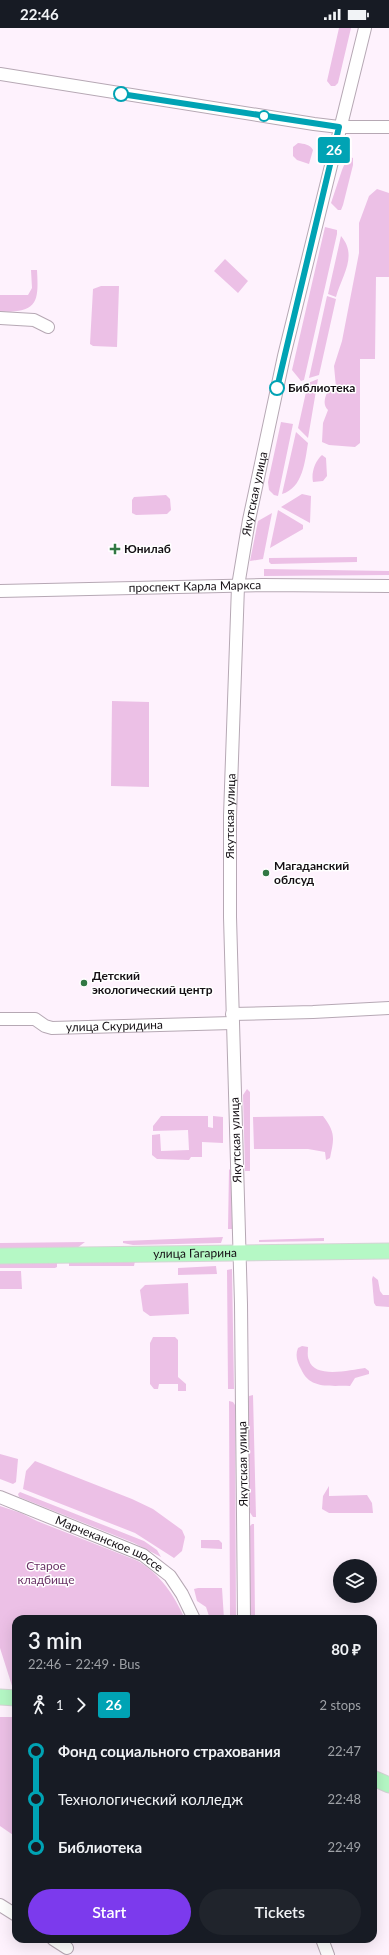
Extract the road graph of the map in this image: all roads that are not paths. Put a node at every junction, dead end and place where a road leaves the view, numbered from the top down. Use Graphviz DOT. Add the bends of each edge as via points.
graph roads {
  1 [pos="365,28"];
  2 [pos="0,74"];
  3 [pos="339,127"];
  4 [pos="389,127"];
  5 [pos="0,318"];
  6 [pos="48,327"];
  7 [pos="238,586"];
  8 [pos="389,586"];
  9 [pos="0,591"];
  10 [pos="389,1008"];
  11 [pos="232,1018"];
  12 [pos="0,1019"];
  13 [pos="389,1251"];
  14 [pos="240,1253"];
  15 [pos="0,1256"];
  16 [pos="0,1498"];
  17 [pos="192,1615"];
  18 [pos="244,1615"];
  19 [pos="0,1697"];
  20 [pos="12,1698"];
  21 [pos="377,1780"];
  22 [pos="389,1785"];
  23 [pos="0,1906"];
  24 [pos="12,1913"];
  25 [pos="59,1943"];
  26 [pos="324,1943"];
  27 [pos="67,1948"];
  28 [pos="328,1955"];
  1 -- 3 [label="street, Якутская улица"];
  2 -- 3 [label="street"];
  3 -- 4 [label="street"];
  3 -- 7 [label="street, Якутская улица" via="284,356 249,520"];
  5 -- 6 [label="street" via="34,320"];
  7 -- 8 [label="street, проспект Карла Маркса"];
  7 -- 9 [label="street, проспект Карла Маркса"];
  7 -- 11 [label="street, Якутская улица" via="230,818"];
  10 -- 11 [label="street, улица Скуридина"];
  11 -- 12 [label="street, улица Скуридина" via="52,1028 35,1019"];
  11 -- 14 [label="street, Якутская улица"];
  13 -- 14 [label="main road, улица Гагарина"];
  14 -- 15 [label="main road, улица Гагарина"];
  14 -- 18 [label="street, Якутская улица"];
  16 -- 17 [label="street, Марчеканское шоссе" via="143,1555 170,1576"];
  19 -- 20 [label="main road"];
  21 -- 22 [label="main road"];
  23 -- 24 [label="street"];
  25 -- 27 [label="street"];
  26 -- 28 [label="street"];
}
